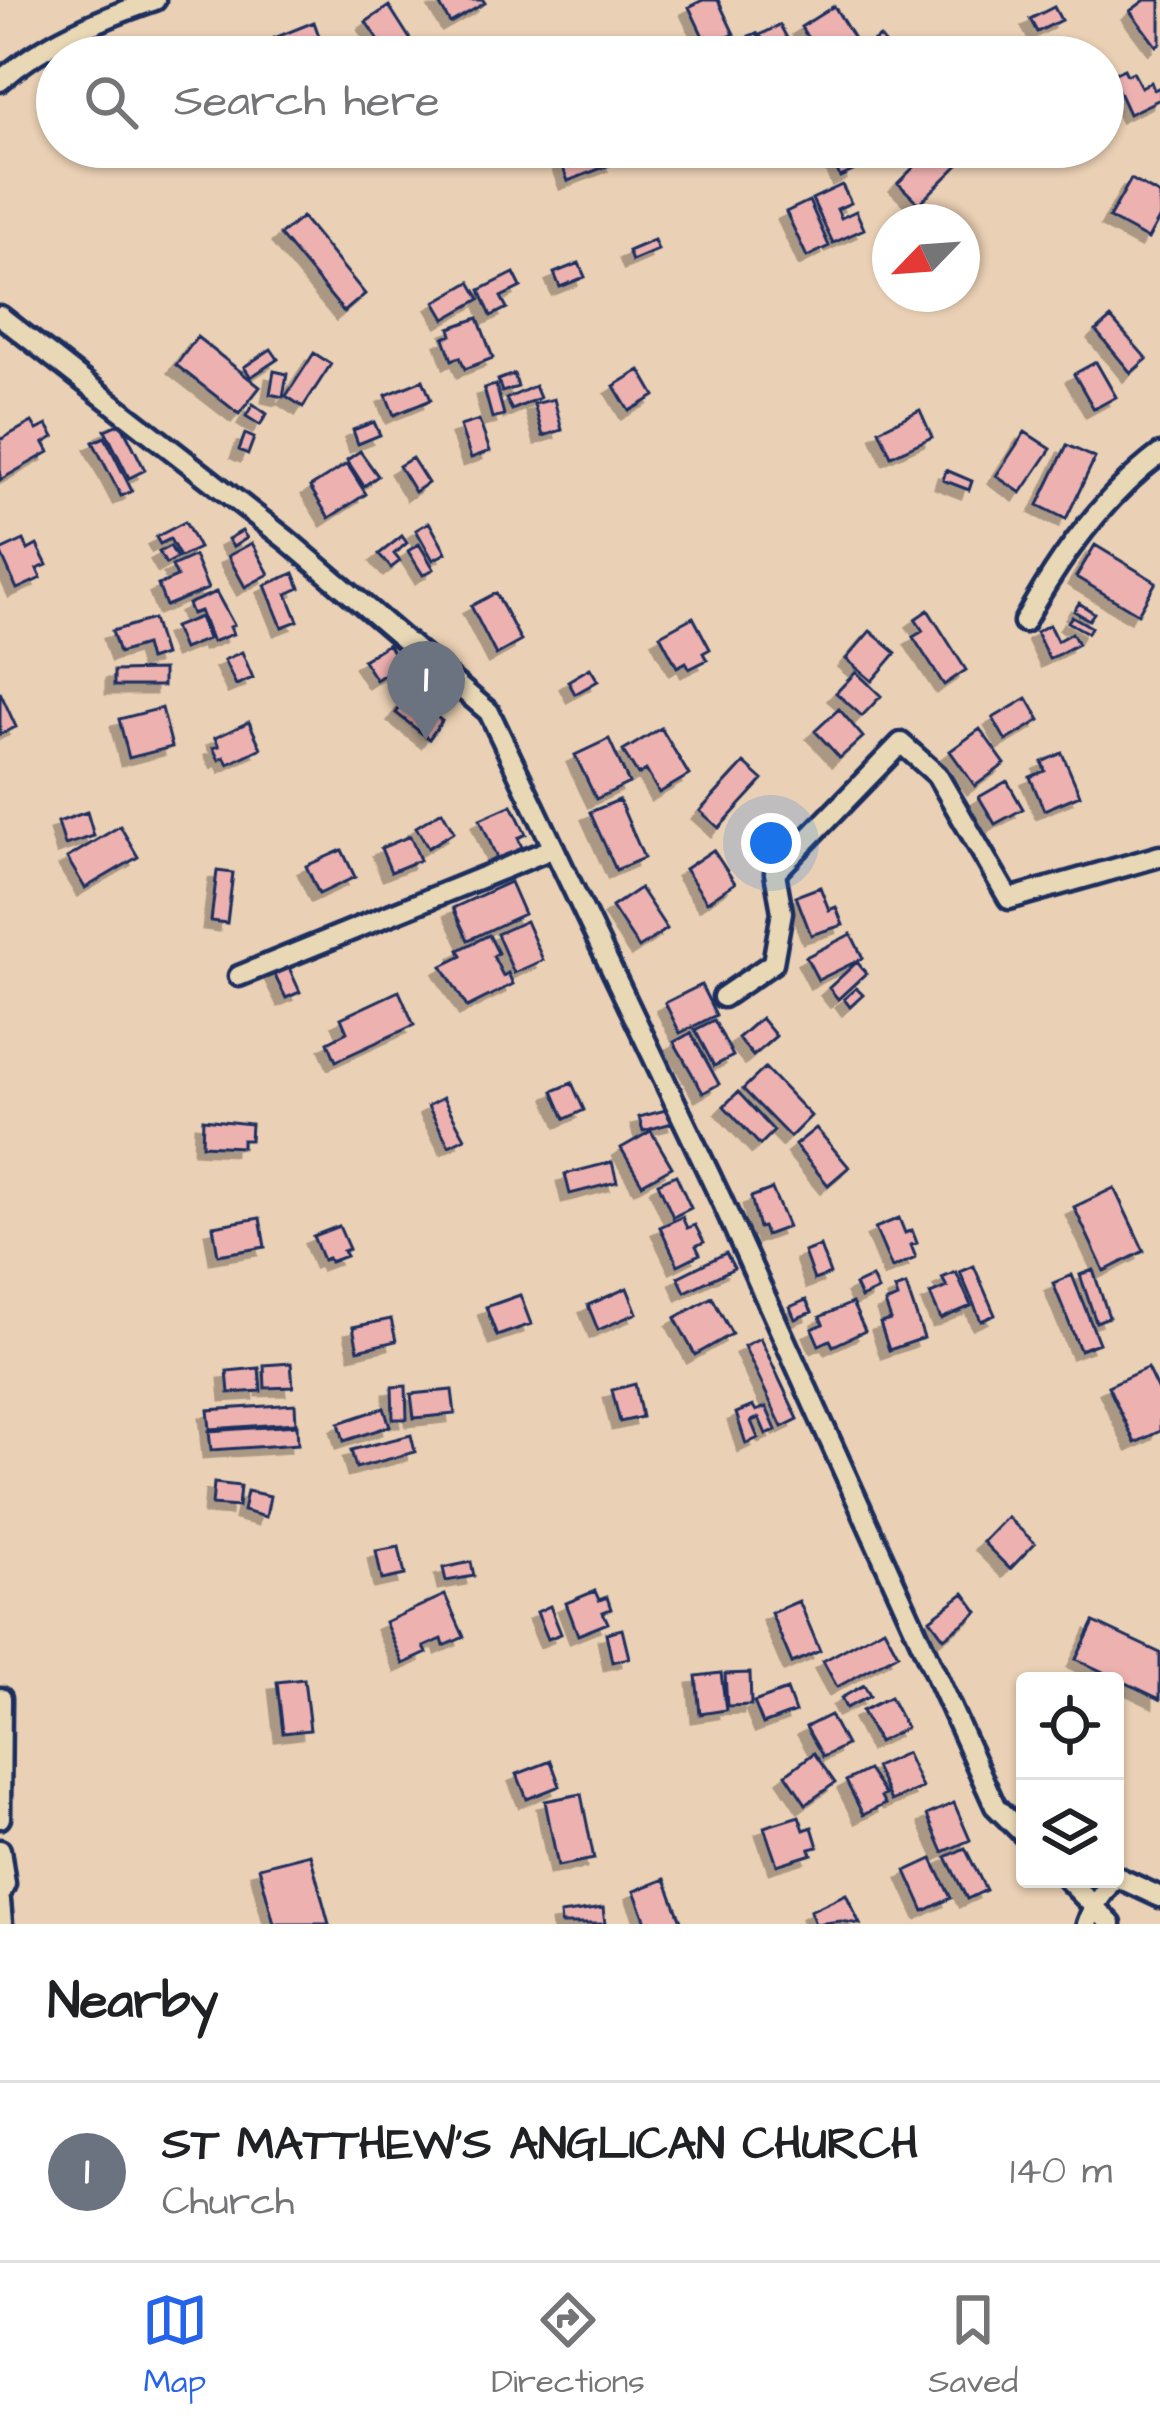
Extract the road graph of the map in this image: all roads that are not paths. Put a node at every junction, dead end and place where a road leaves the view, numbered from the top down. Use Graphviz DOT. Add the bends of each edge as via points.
graph roads {
  1 [pos="155,0"];
  2 [pos="70,36"];
  3 [pos="36,54"];
  4 [pos="0,81"];
  5 [pos="0,316"];
  6 [pos="1160,454"];
  7 [pos="1024,622"];
  8 [pos="554,848"];
  9 [pos="1160,856"];
  10 [pos="239,976"];
  11 [pos="723,997"];
  12 [pos="2,1698"];
  13 [pos="995,1806"];
  14 [pos="0,1818"];
  15 [pos="1016,1818"];
  16 [pos="1016,1827"];
  17 [pos="0,1850"];
  18 [pos="1124,1881"];
  19 [pos="1073,1888"];
  20 [pos="1107,1888"];
  21 [pos="1160,1897"];
  22 [pos="0,1898"];
  23 [pos="1090,1915"];
  24 [pos="2,1924"];
  25 [pos="1111,1924"];
  1 -- 2 [label="street"];
  3 -- 4 [label="street"];
  5 -- 8 [label="street" via="287,540 489,712"];
  6 -- 7 [label="street" via="1051,572"];
  8 -- 10 [label="street"];
  8 -- 13 [label="street"];
  9 -- 11 [label="street" via="1009,899 937,775 902,743 775,873 782,912 773,963"];
  12 -- 14 [label="street"];
  13 -- 15 [label="street"];
  13 -- 16 [label="street"];
  17 -- 22 [label="street"];
  18 -- 21 [label="street"];
  19 -- 23 [label="street"];
  20 -- 23 [label="street"];
  22 -- 24 [label="street"];
  23 -- 25 [label="street"];
}
